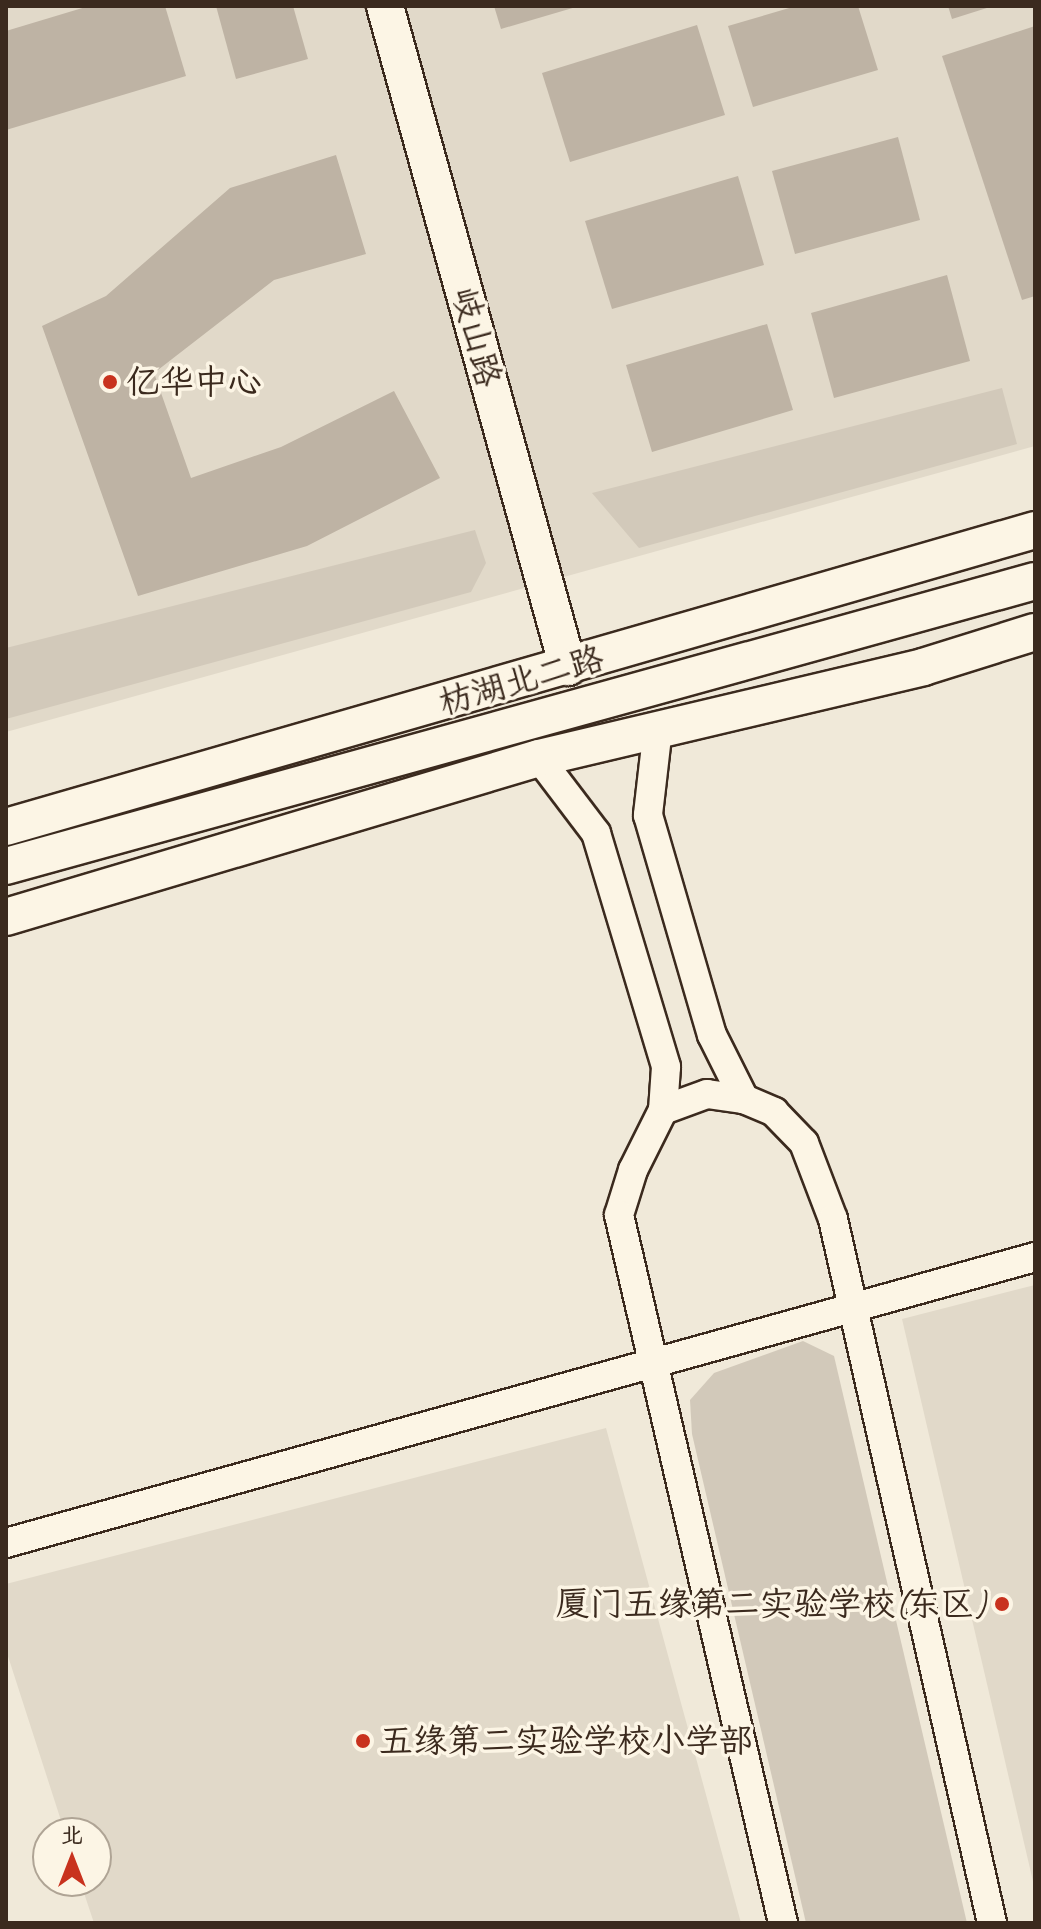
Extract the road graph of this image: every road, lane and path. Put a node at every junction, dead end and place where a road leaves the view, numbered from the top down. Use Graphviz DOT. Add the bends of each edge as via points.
graph roads {
  1 [pos="385,6"];
  2 [pos="1035,530"];
  3 [pos="1035,581"];
  4 [pos="1035,632"];
  5 [pos="568,667"];
  6 [pos="658,728"];
  7 [pos="539,758"];
  8 [pos="6,827"];
  9 [pos="6,866"];
  10 [pos="6,917"];
  11 [pos="744,1099"];
  12 [pos="663,1110"];
  13 [pos="1035,1257"];
  14 [pos="853,1309"];
  15 [pos="652,1365"];
  16 [pos="6,1543"];
  17 [pos="783,1923"];
  18 [pos="992,1923"];
  1 -- 5 [label="main road, 岐山路"];
  2 -- 5 [label="main road, 枋湖北二路"];
  3 -- 9 [label="main road"];
  4 -- 6 [label="main road" via="923,667"];
  5 -- 8 [label="main road, 枋湖北二路"];
  6 -- 7 [label="main road"];
  6 -- 11 [label="street" via="648,815 712,1035"];
  7 -- 10 [label="main road"];
  7 -- 12 [label="street" via="596,833 666,1067"];
  11 -- 12 [label="street" via="707,1094"];
  11 -- 14 [label="street" via="774,1112 804,1143 833,1219"];
  12 -- 15 [label="street" via="633,1170 619,1215"];
  13 -- 14 [label="street"];
  14 -- 15 [label="street"];
  14 -- 18 [label="street"];
  15 -- 16 [label="street"];
  15 -- 17 [label="street"];
}
